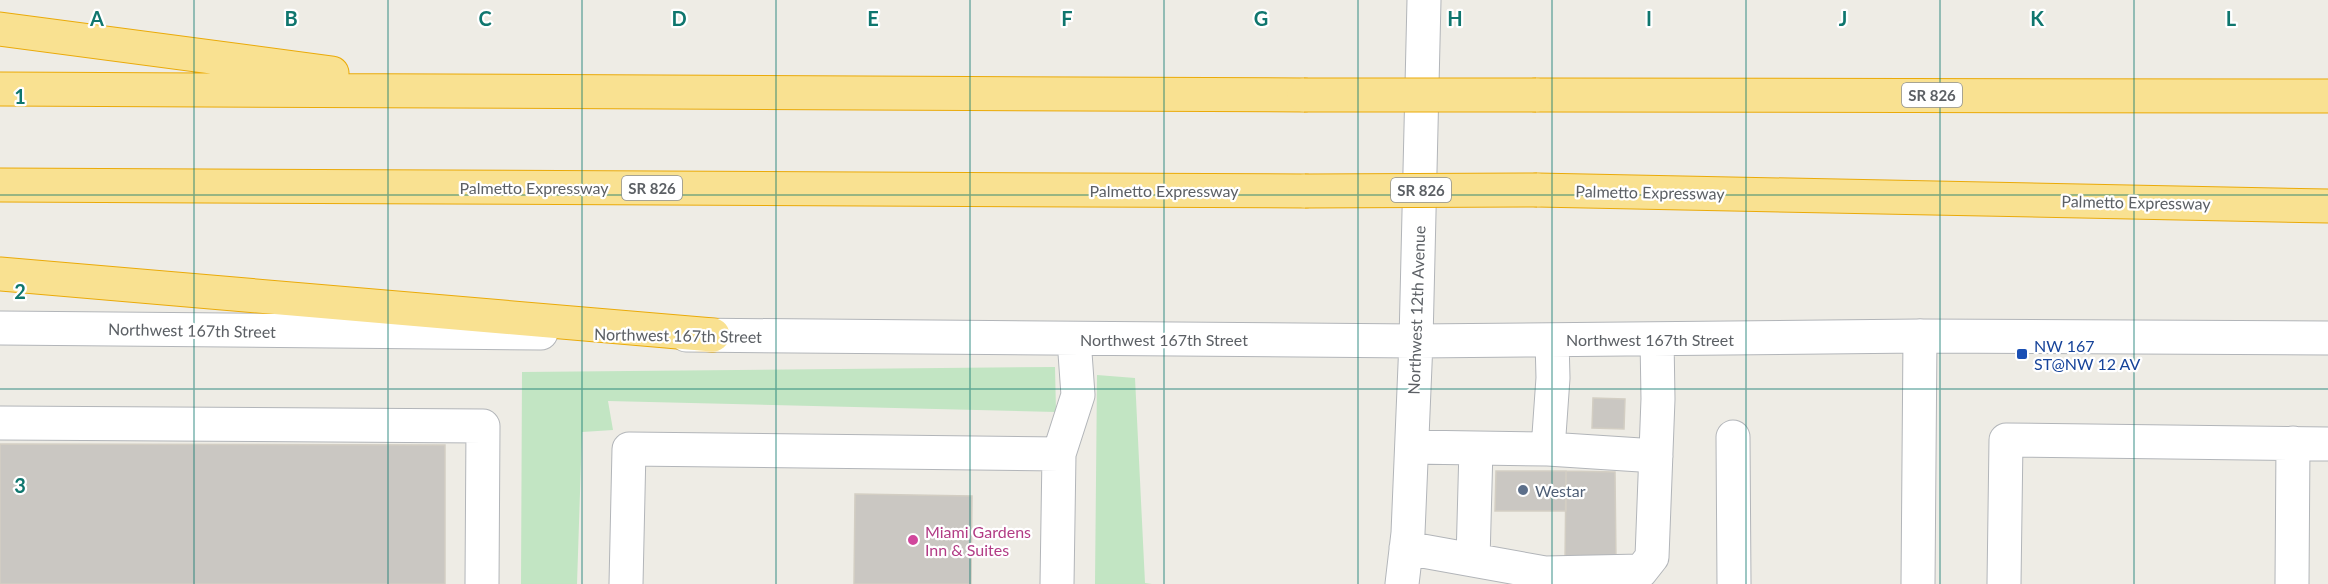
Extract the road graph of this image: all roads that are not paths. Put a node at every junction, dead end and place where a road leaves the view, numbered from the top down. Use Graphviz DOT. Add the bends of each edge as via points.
graph roads {
  1 [pos="1424,0"];
  2 [pos="0,29"];
  3 [pos="0,89"];
  4 [pos="467,91"];
  5 [pos="2328,96"];
  6 [pos="0,185"];
  7 [pos="2328,206"];
  8 [pos="0,274"];
  9 [pos="0,328"];
  10 [pos="712,335"];
  11 [pos="1920,336"];
  12 [pos="2328,338"];
  13 [pos="1074,339"];
  14 [pos="1657,339"];
  15 [pos="1552,340"];
  16 [pos="1416,342"];
  17 [pos="0,423"];
  18 [pos="1733,437"];
  19 [pos="2293,443"];
  20 [pos="2328,444"];
  21 [pos="1412,447"];
  22 [pos="1476,448"];
  23 [pos="1548,449"];
  24 [pos="1059,454"];
  25 [pos="1656,456"];
  26 [pos="1407,548"];
  27 [pos="1473,560"];
  28 [pos="482,584"];
  29 [pos="626,584"];
  30 [pos="1057,584"];
  31 [pos="1402,584"];
  32 [pos="1734,584"];
  33 [pos="1918,584"];
  34 [pos="2004,584"];
  35 [pos="2292,584"];
  1 -- 16 [label="street, Northwest 12th Avenue"];
  2 -- 4 [label="highway"];
  3 -- 4 [label="highway, SR 826"];
  4 -- 5 [label="highway, SR 826, bridge"];
  6 -- 7 [label="highway, Palmetto Expressway / SR 826, bridge" via="1537,190"];
  8 -- 10 [label="highway"];
  9 -- 10 [label="street, Northwest 167th Street"];
  10 -- 13 [label="street, Northwest 167th Street"];
  11 -- 12 [label="street, Northwest 167th Street"];
  11 -- 14 [label="street, Northwest 167th Street"];
  11 -- 33 [label="street"];
  13 -- 16 [label="street, Northwest 167th Street"];
  13 -- 24 [label="street" via="1078,395"];
  14 -- 15 [label="street, Northwest 167th Street"];
  14 -- 25 [label="street"];
  15 -- 16 [label="street, Northwest 167th Street"];
  15 -- 23 [label="street"];
  16 -- 21 [label="street, Northwest 12th Avenue"];
  17 -- 28 [label="street" via="483,426"];
  18 -- 32 [label="street"];
  19 -- 20 [label="street"];
  19 -- 34 [label="street" via="2006,440"];
  19 -- 35 [label="street"];
  21 -- 22 [label="street"];
  21 -- 26 [label="street, Northwest 12th Avenue"];
  22 -- 23 [label="street"];
  22 -- 27 [label="street"];
  23 -- 25 [label="street"];
  24 -- 29 [label="street" via="629,449"];
  24 -- 30 [label="street"];
  25 -- 27 [label="street" via="1652,556 1641,571 1545,573"];
  26 -- 27 [label="street"];
  26 -- 31 [label="street, Northwest 12th Avenue"];
}
